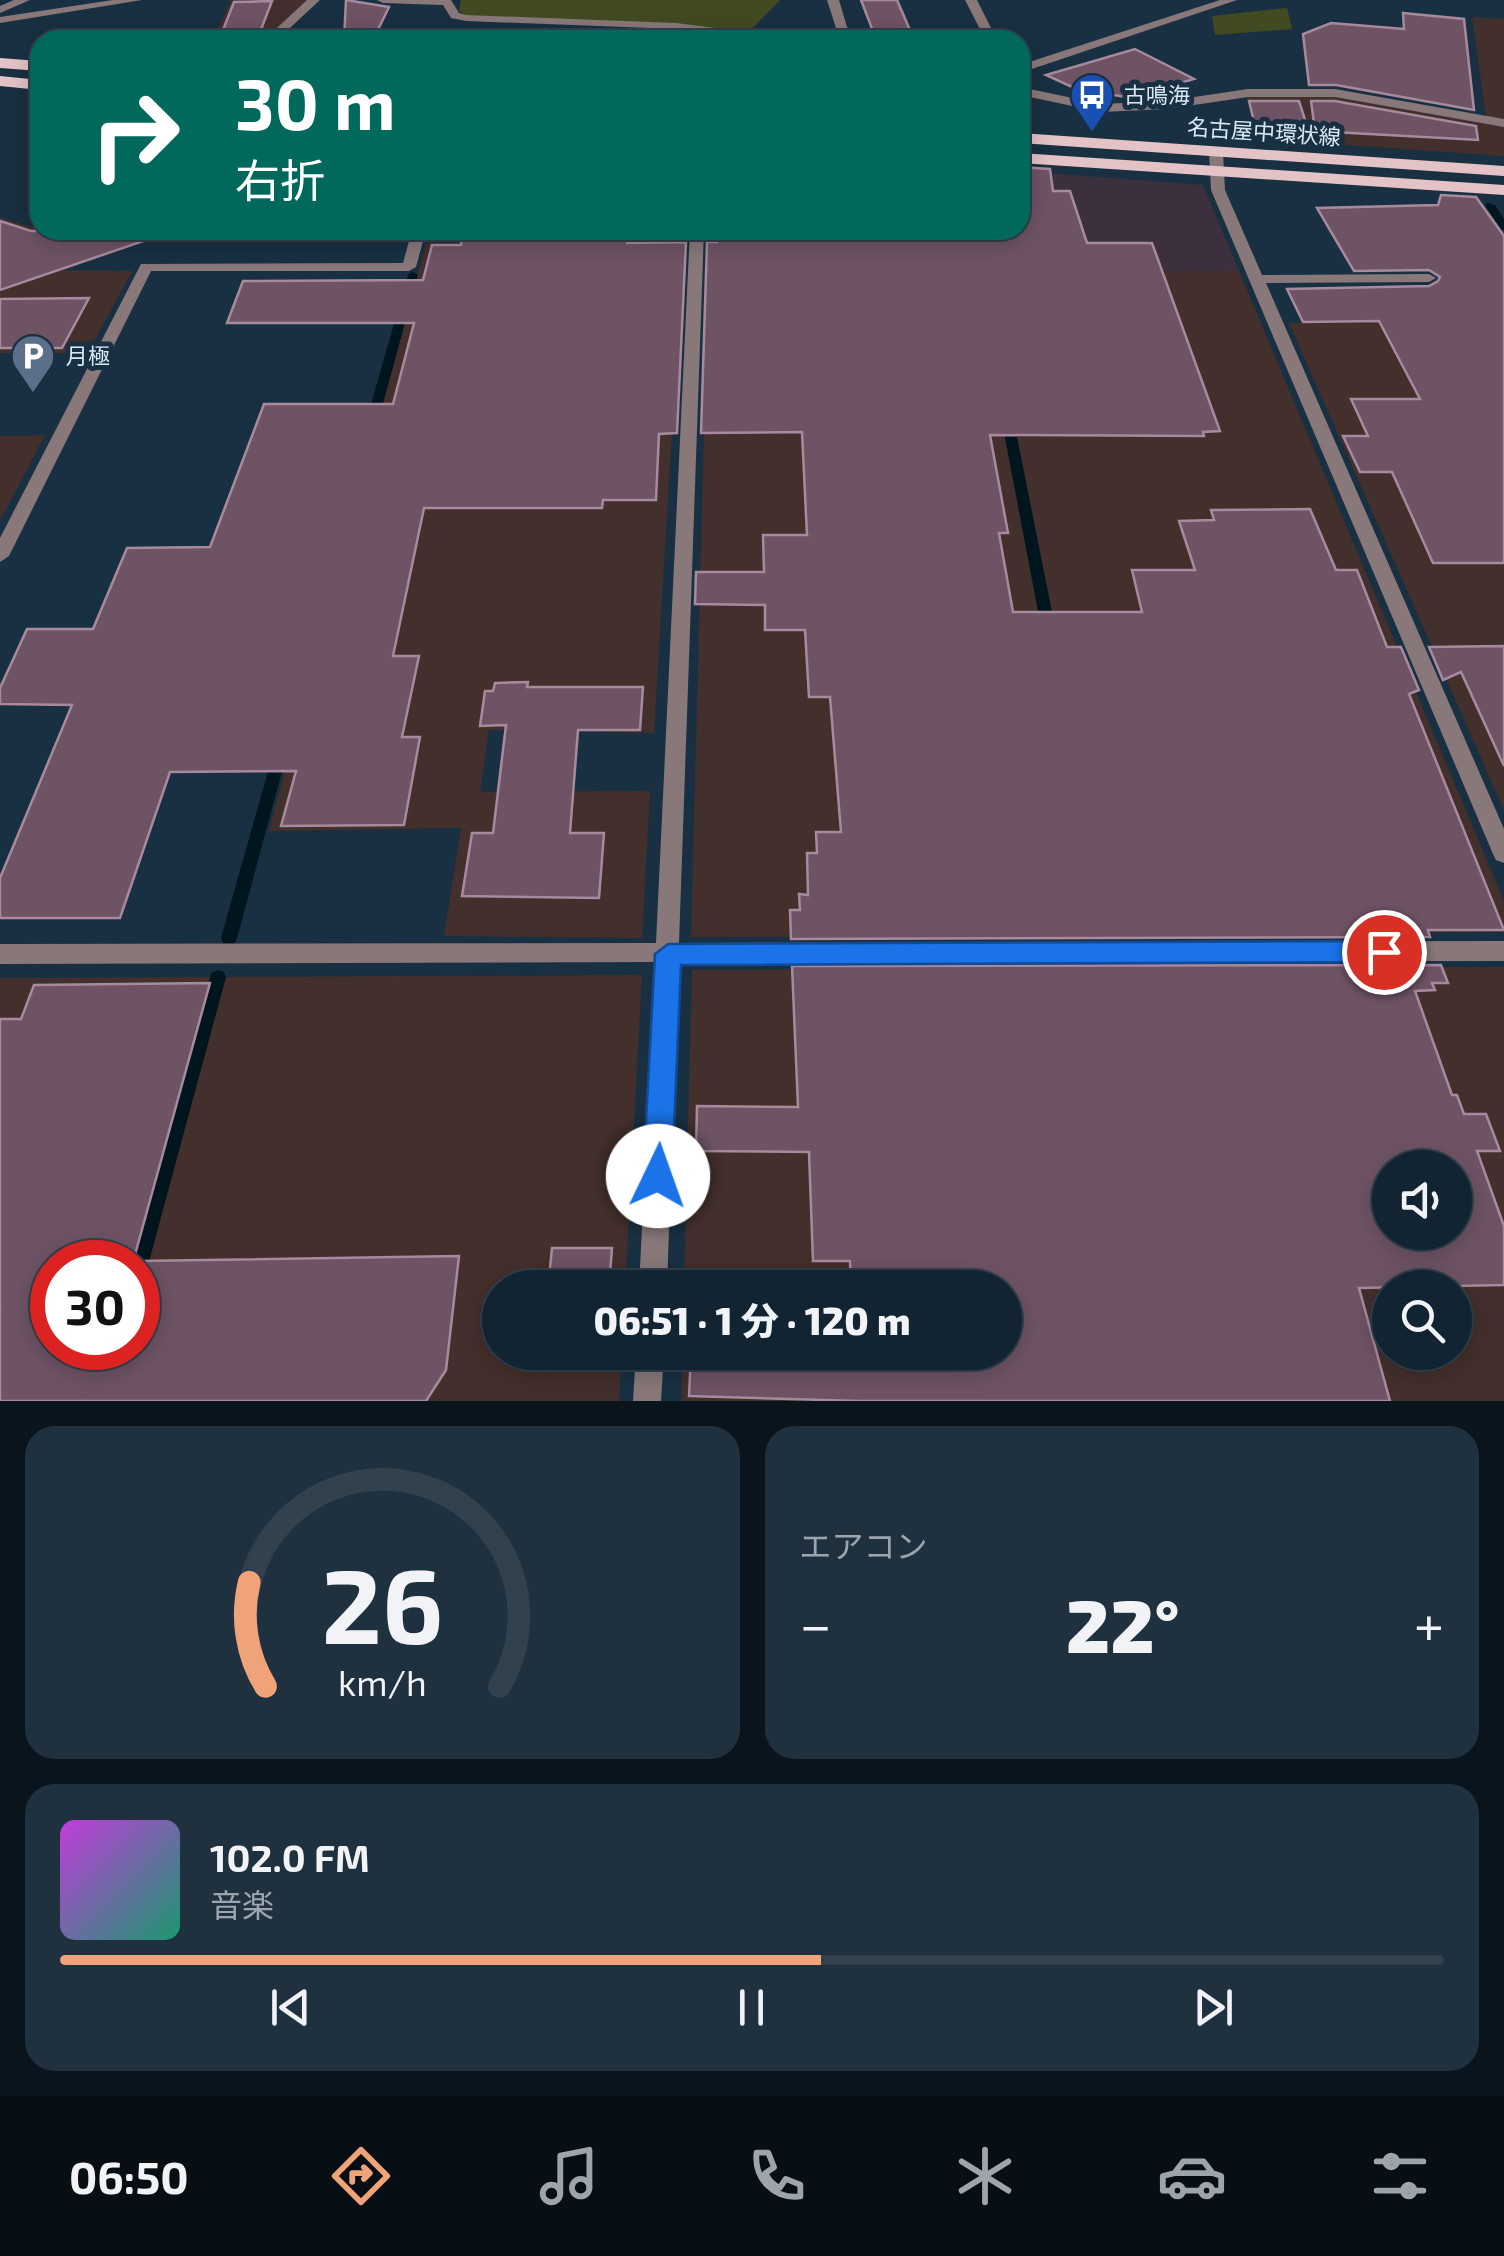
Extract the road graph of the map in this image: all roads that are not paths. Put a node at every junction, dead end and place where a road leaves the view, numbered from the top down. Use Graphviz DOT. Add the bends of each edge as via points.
graph roads {
  1 [pos="24,0"];
  2 [pos="136,0"];
  3 [pos="314,0"];
  4 [pos="384,0"];
  5 [pos="833,0"];
  6 [pos="971,0"];
  7 [pos="1231,0"];
  8 [pos="0,10"];
  9 [pos="0,20"];
  10 [pos="281,30"];
  11 [pos="705,30"];
  12 [pos="844,30"];
  13 [pos="985,30"];
  14 [pos="0,63"];
  15 [pos="30,65"];
  16 [pos="1030,66"];
  17 [pos="0,82"];
  18 [pos="30,84"];
  19 [pos="1030,93"];
  20 [pos="1504,123"];
  21 [pos="1030,139"];
  22 [pos="1030,158"];
  23 [pos="1216,162"];
  24 [pos="1504,171"];
  25 [pos="1504,190"];
  26 [pos="416,240"];
  27 [pos="697,240"];
  28 [pos="1430,278"];
  29 [pos="1258,279"];
  30 [pos="0,556"];
  31 [pos="1504,854"];
  32 [pos="1504,951"];
  33 [pos="0,954"];
  34 [pos="668,954"];
  35 [pos="653,1270"];
  36 [pos="649,1370"];
  37 [pos="648,1401"];
  1 -- 8 [label="street"];
  2 -- 9 [label="street"];
  3 -- 10 [label="street"];
  4 -- 11 [label="street" via="447,2 455,16 466,18"];
  5 -- 12 [label="street"];
  6 -- 13 [label="street"];
  7 -- 16 [label="street"];
  14 -- 15 [label="main road"];
  17 -- 18 [label="main road"];
  19 -- 20 [label="street" via="1101,108 1320,92"];
  21 -- 23 [label="main road, 名古屋中環状線"];
  22 -- 23 [label="main road, 名古屋中環状線"];
  23 -- 24 [label="main road, 名古屋中環状線"];
  23 -- 25 [label="main road, 名古屋中環状線"];
  23 -- 29 [label="street" via="1218,190"];
  26 -- 30 [label="street" via="408,267 146,268"];
  27 -- 34 [label="street"];
  28 -- 29 [label="street"];
  29 -- 31 [label="street"];
  32 -- 34 [label="street"];
  33 -- 34 [label="street"];
  34 -- 35 [label="street"];
  36 -- 37 [label="street"];
}
